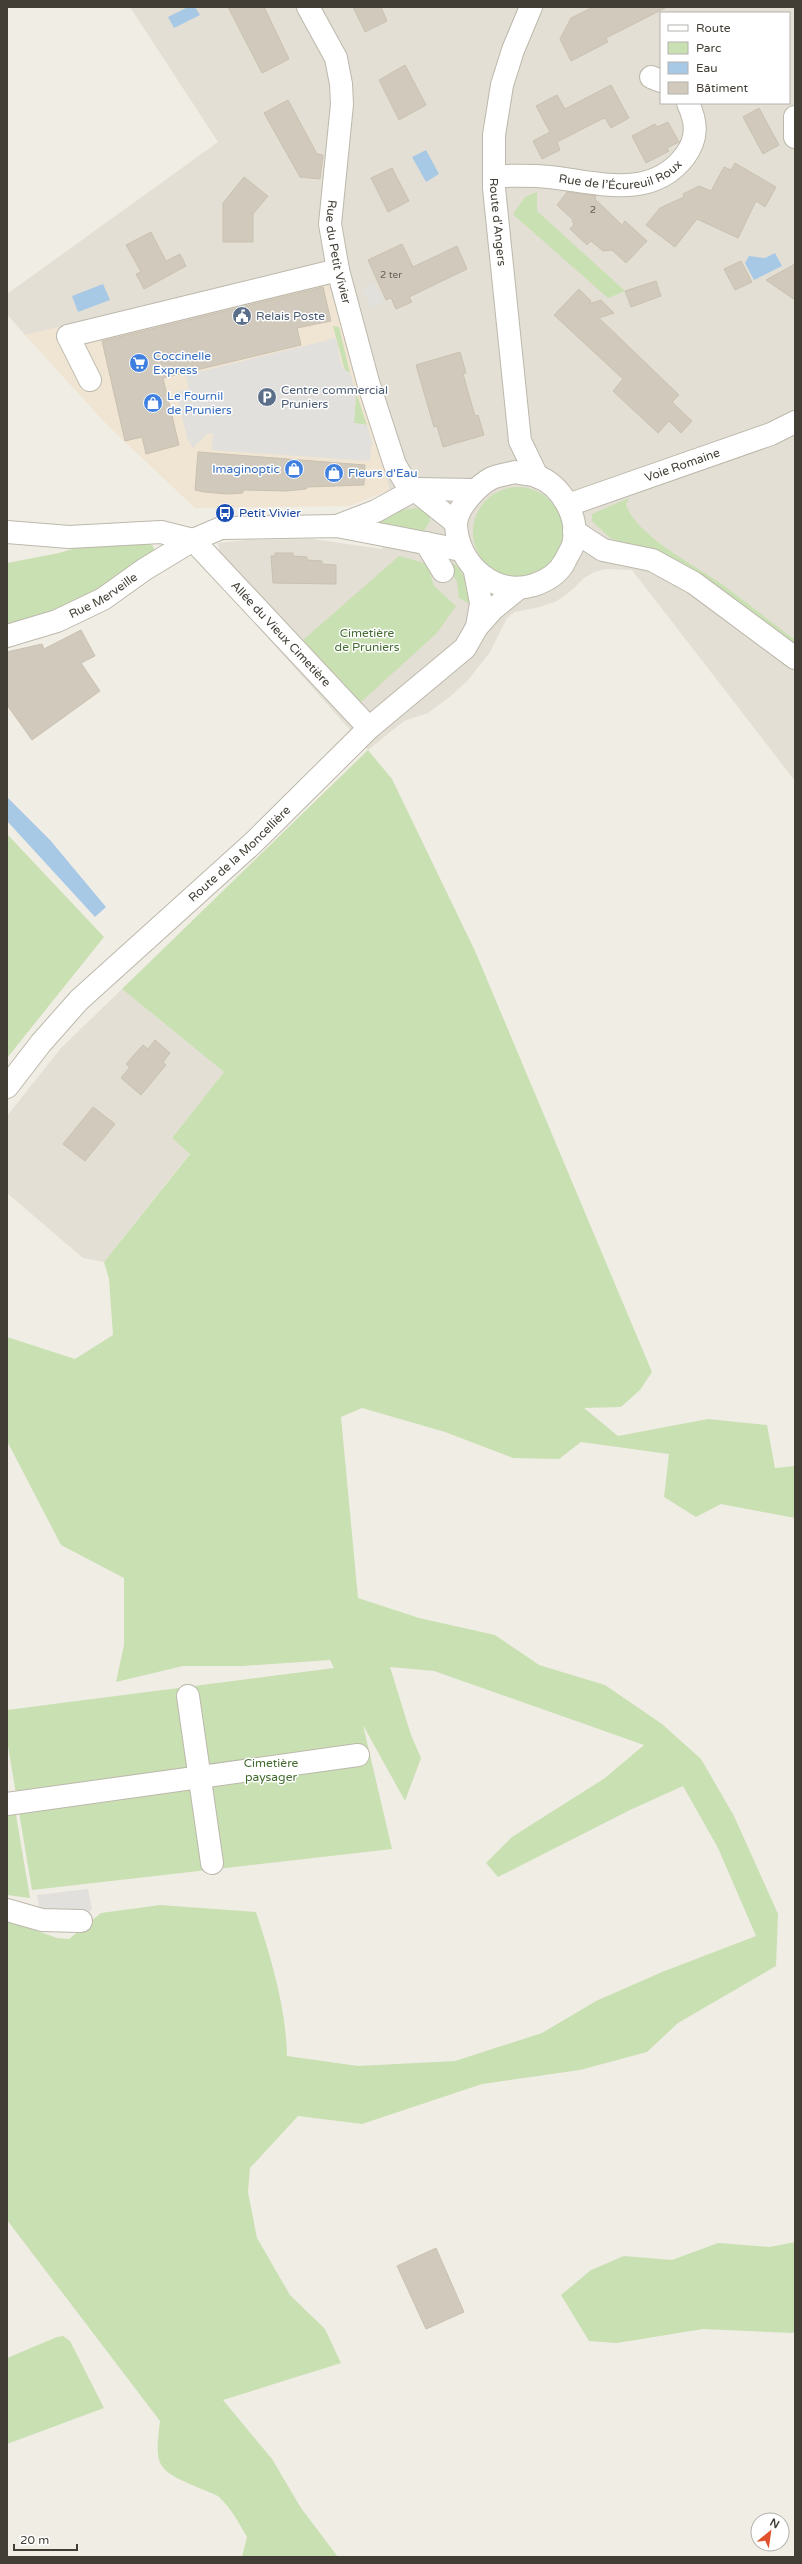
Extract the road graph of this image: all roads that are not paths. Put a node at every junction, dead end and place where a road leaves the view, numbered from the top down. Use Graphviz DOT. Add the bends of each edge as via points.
graph roads {
  1 [pos="308,7"];
  2 [pos="531,7"];
  3 [pos="688,104"];
  4 [pos="795,117"];
  5 [pos="795,137"];
  6 [pos="494,176"];
  7 [pos="338,270"];
  8 [pos="90,380"];
  9 [pos="795,422"];
  10 [pos="520,441"];
  11 [pos="501,475"];
  12 [pos="537,476"];
  13 [pos="416,489"];
  14 [pos="474,490"];
  15 [pos="568,504"];
  16 [pos="456,524"];
  17 [pos="337,526"];
  18 [pos="574,531"];
  19 [pos="7,532"];
  20 [pos="193,540"];
  21 [pos="426,543"];
  22 [pos="461,550"];
  23 [pos="603,550"];
  24 [pos="567,557"];
  25 [pos="443,571"];
  26 [pos="475,572"];
  27 [pos="519,588"];
  28 [pos="477,627"];
  29 [pos="7,636"];
  30 [pos="795,658"];
  31 [pos="369,728"];
  32 [pos="7,1087"];
  33 [pos="188,1696"];
  34 [pos="358,1755"];
  35 [pos="200,1777"];
  36 [pos="7,1804"];
  37 [pos="212,1863"];
  38 [pos="7,1910"];
  39 [pos="82,1921"];
  1 -- 7 [label="street, Rue du Petit Vivier" via="336,58 341,84 342,104 330,224"];
  2 -- 6 [label="street, Route d'Angers" via="502,85 494,135"];
  3 -- 6 [label="street, Rue de l’Écureuil Roux" via="695,120 696,131 692,146 670,172 647,183 622,186 546,176"];
  4 -- 5 [label="street"];
  6 -- 10 [label="street, Route d'Angers"];
  7 -- 8 [label="street" via="68,336"];
  7 -- 13 [label="street, Rue du Petit Vivier" via="368,382 395,465 406,483"];
  9 -- 15 [label="street, Voie Romaine" via="771,434"];
  10 -- 11 [label="street"];
  10 -- 12 [label="street, Route d'Angers"];
  11 -- 12 [label="street" via="515,472"];
  11 -- 14 [label="street" via="493,477"];
  12 -- 15 [label="street" via="555,487"];
  13 -- 14 [label="street"];
  13 -- 16 [label="street, Rue du Petit Vivier"];
  13 -- 17 [label="street" via="376,511"];
  14 -- 16 [label="street"];
  15 -- 18 [label="street"];
  16 -- 22 [label="street"];
  17 -- 20 [label="street, Rue Merveille" via="221,528"];
  17 -- 21 [label="street"];
  18 -- 23 [label="street"];
  18 -- 24 [label="street" via="573,545"];
  19 -- 20 [label="street" via="69,537 161,532"];
  20 -- 29 [label="street, Rue Merveille" via="145,569 103,599 57,621"];
  20 -- 31 [label="street, Allée du Vieux Cimetière"];
  21 -- 22 [label="street"];
  21 -- 25 [label="street"];
  22 -- 26 [label="street"];
  23 -- 24 [label="street"];
  23 -- 30 [label="street" via="652,560 694,583"];
  24 -- 27 [label="street" via="562,566 545,581"];
  26 -- 27 [label="street" via="498,586"];
  26 -- 28 [label="street, Route de la Moncellière" via="481,602"];
  27 -- 28 [label="street, Route de la Moncellière" via="493,609"];
  28 -- 31 [label="street, Route de la Moncellière" via="465,648"];
  31 -- 32 [label="street, Route de la Moncellière" via="253,843 79,1000 40,1043"];
  33 -- 35 [label="street"];
  34 -- 35 [label="street"];
  35 -- 36 [label="street"];
  35 -- 37 [label="street"];
  38 -- 39 [label="street" via="42,1920"];
}
